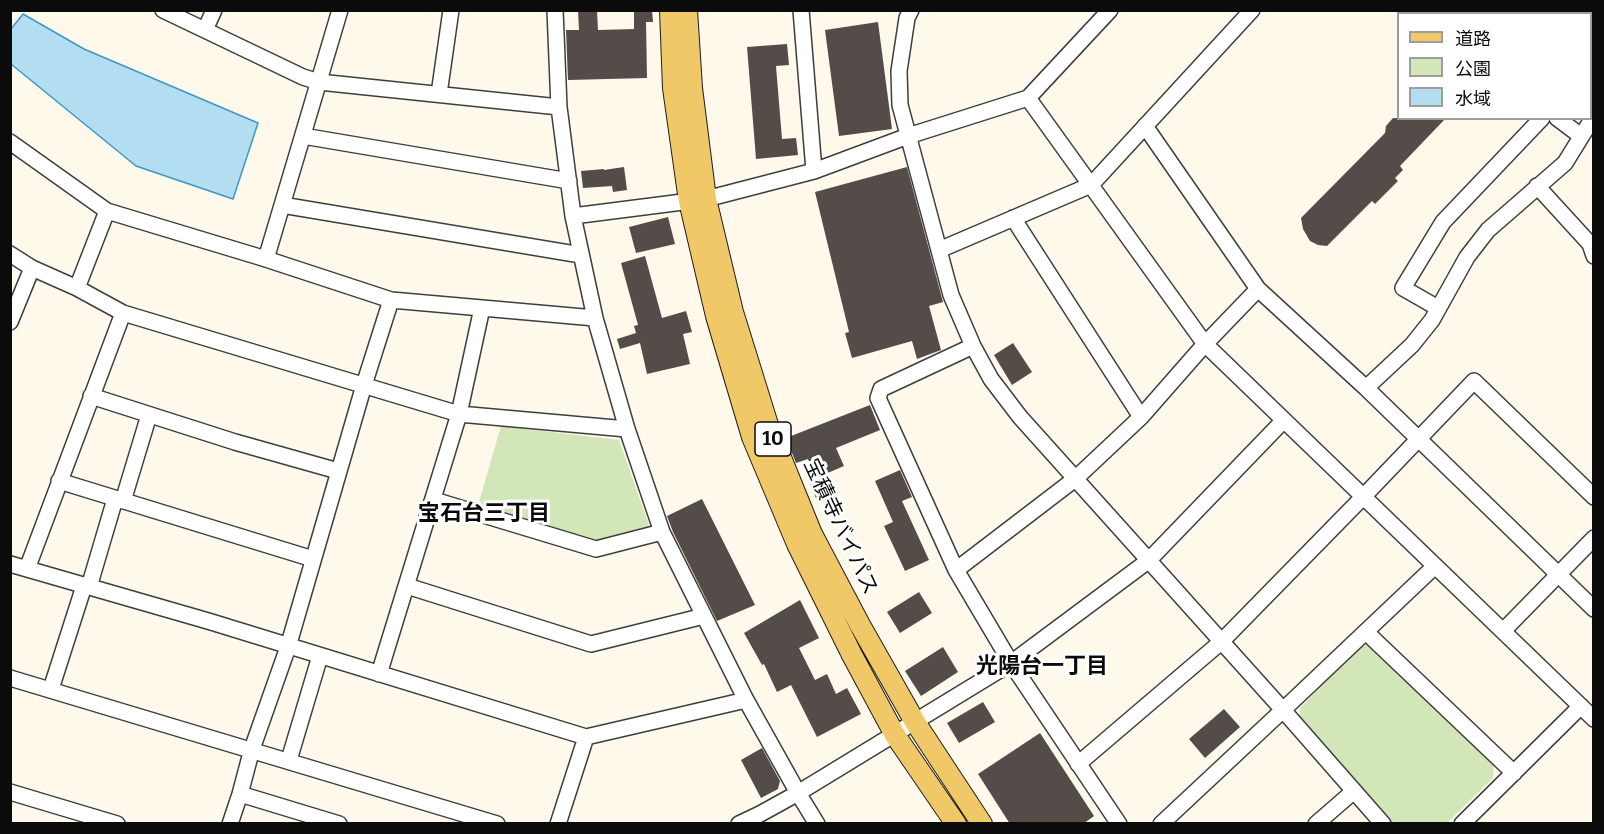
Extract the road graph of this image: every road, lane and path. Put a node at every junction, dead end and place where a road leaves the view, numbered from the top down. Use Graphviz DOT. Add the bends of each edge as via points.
graph roads {
  1 [pos="163,10"];
  2 [pos="214,10"];
  3 [pos="340,10"];
  4 [pos="451,10"];
  5 [pos="555,10"];
  6 [pos="670,10"];
  7 [pos="687,10"];
  8 [pos="801,10"];
  9 [pos="911,10"];
  10 [pos="1110,10"];
  11 [pos="1252,10"];
  12 [pos="205,30"];
  13 [pos="319,82"];
  14 [pos="440,94"];
  15 [pos="1028,98"];
  16 [pos="559,107"];
  17 [pos="1540,120"];
  18 [pos="1560,120"];
  19 [pos="1591,120"];
  20 [pos="1145,126"];
  21 [pos="303,136"];
  22 [pos="908,136"];
  23 [pos="1581,136"];
  24 [pos="10,142"];
  25 [pos="814,171"];
  26 [pos="569,181"];
  27 [pos="1091,185"];
  28 [pos="1537,186"];
  29 [pos="698,200"];
  30 [pos="282,205"];
  31 [pos="107,211"];
  32 [pos="573,216"];
  33 [pos="1013,218"];
  34 [pos="939,250"];
  35 [pos="10,254"];
  36 [pos="581,255"];
  37 [pos="1593,256"];
  38 [pos="266,259"];
  39 [pos="32,268"];
  40 [pos="77,288"];
  41 [pos="1258,289"];
  42 [pos="391,300"];
  43 [pos="482,308"];
  44 [pos="1438,308"];
  45 [pos="123,313"];
  46 [pos="595,318"];
  47 [pos="10,322"];
  48 [pos="1205,344"];
  49 [pos="973,346"];
  50 [pos="363,386"];
  51 [pos="1366,388"];
  52 [pos="91,396"];
  53 [pos="459,414"];
  54 [pos="149,415"];
  55 [pos="1141,417"];
  56 [pos="1284,420"];
  57 [pos="627,429"];
  58 [pos="1418,440"];
  59 [pos="338,471"];
  60 [pos="1075,479"];
  61 [pos="59,481"];
  62 [pos="1590,488"];
  63 [pos="1363,497"];
  64 [pos="119,500"];
  65 [pos="434,500"];
  66 [pos="662,532"];
  67 [pos="1593,538"];
  68 [pos="313,559"];
  69 [pos="1148,561"];
  70 [pos="10,564"];
  71 [pos="1435,566"];
  72 [pos="27,569"];
  73 [pos="956,570"];
  74 [pos="1558,575"];
  75 [pos="86,586"];
  76 [pos="407,586"];
  77 [pos="1593,609"];
  78 [pos="704,616"];
  79 [pos="1503,631"];
  80 [pos="1366,632"];
  81 [pos="1221,642"];
  82 [pos="288,646"];
  83 [pos="320,656"];
  84 [pos="1011,663"];
  85 [pos="379,674"];
  86 [pos="10,678"];
  87 [pos="51,689"];
  88 [pos="746,700"];
  89 [pos="1581,706"];
  90 [pos="1283,710"];
  91 [pos="1593,719"];
  92 [pos="915,722"];
  93 [pos="895,735"];
  94 [pos="586,737"];
  95 [pos="252,750"];
  96 [pos="290,760"];
  97 [pos="1078,764"];
  98 [pos="1514,773"];
  99 [pos="1354,791"];
  100 [pos="10,792"];
  101 [pos="798,793"];
  102 [pos="240,794"];
  103 [pos="117,824"];
  104 [pos="230,824"];
  105 [pos="339,824"];
  106 [pos="497,824"];
  107 [pos="558,824"];
  108 [pos="739,824"];
  109 [pos="817,824"];
  110 [pos="956,824"];
  111 [pos="982,824"];
  112 [pos="1119,824"];
  113 [pos="1161,824"];
  114 [pos="1316,824"];
  115 [pos="1383,824"];
  116 [pos="1462,824"];
  1 -- 12 [label="street"];
  2 -- 12 [label="street"];
  3 -- 13 [label="street"];
  4 -- 14 [label="street"];
  5 -- 16 [label="street"];
  6 -- 29 [label="main road, 宝積寺バイパス / 10" via="673,88"];
  7 -- 29 [label="main road, 宝積寺バイパス / 10"];
  8 -- 25 [label="street"];
  9 -- 22 [label="street" via="899,71 900,105"];
  10 -- 15 [label="street"];
  11 -- 20 [label="street"];
  12 -- 13 [label="street"];
  13 -- 14 [label="street"];
  13 -- 21 [label="street"];
  14 -- 16 [label="street"];
  15 -- 22 [label="street"];
  15 -- 27 [label="street"];
  16 -- 26 [label="street"];
  17 -- 44 [label="street" via="1443,222 1403,288"];
  18 -- 23 [label="street"];
  19 -- 23 [label="street"];
  20 -- 27 [label="street"];
  20 -- 41 [label="street"];
  21 -- 26 [label="street"];
  21 -- 30 [label="street"];
  22 -- 25 [label="street"];
  22 -- 34 [label="street"];
  23 -- 28 [label="street" via="1564,163"];
  24 -- 31 [label="street"];
  25 -- 29 [label="street"];
  26 -- 32 [label="street"];
  27 -- 33 [label="street"];
  27 -- 48 [label="street"];
  28 -- 37 [label="street" via="1590,244"];
  28 -- 44 [label="street" via="1488,230 1467,257"];
  29 -- 32 [label="street"];
  29 -- 92 [label="main road, 宝積寺バイパス / 10" via="769,428 812,534"];
  29 -- 93 [label="main road, 宝積寺バイパス / 10" via="716,316 752,436 797,544"];
  30 -- 36 [label="street"];
  30 -- 38 [label="street"];
  31 -- 38 [label="street"];
  31 -- 40 [label="street"];
  32 -- 36 [label="street"];
  33 -- 34 [label="street"];
  33 -- 55 [label="street"];
  34 -- 49 [label="street" via="951,295"];
  35 -- 39 [label="street"];
  36 -- 46 [label="street"];
  38 -- 42 [label="street"];
  39 -- 40 [label="street"];
  39 -- 47 [label="street"];
  40 -- 45 [label="street"];
  41 -- 48 [label="street"];
  41 -- 51 [label="street"];
  42 -- 43 [label="street"];
  42 -- 50 [label="street"];
  43 -- 46 [label="street"];
  43 -- 53 [label="street"];
  44 -- 51 [label="street" via="1412,345"];
  45 -- 50 [label="street"];
  45 -- 52 [label="street"];
  46 -- 57 [label="street"];
  48 -- 55 [label="street"];
  48 -- 56 [label="street"];
  49 -- 60 [label="street" via="991,379 1020,417"];
  49 -- 73 [label="street" via="881,389 878,398"];
  50 -- 53 [label="street"];
  50 -- 59 [label="street"];
  51 -- 58 [label="street"];
  52 -- 54 [label="street"];
  52 -- 61 [label="street"];
  53 -- 57 [label="street"];
  53 -- 65 [label="street"];
  54 -- 59 [label="street"];
  54 -- 64 [label="street"];
  55 -- 60 [label="street"];
  56 -- 63 [label="street"];
  56 -- 69 [label="street"];
  57 -- 66 [label="street"];
  58 -- 62 [label="street" via="1474,381"];
  58 -- 63 [label="street"];
  58 -- 74 [label="street"];
  59 -- 68 [label="street"];
  60 -- 69 [label="street"];
  60 -- 73 [label="street"];
  61 -- 64 [label="street"];
  61 -- 72 [label="street"];
  63 -- 71 [label="street"];
  63 -- 81 [label="street"];
  64 -- 68 [label="street"];
  64 -- 75 [label="street"];
  65 -- 66 [label="street" via="596,549"];
  65 -- 76 [label="street"];
  66 -- 78 [label="street"];
  67 -- 74 [label="street"];
  68 -- 82 [label="street"];
  69 -- 81 [label="street"];
  69 -- 84 [label="street"];
  70 -- 72 [label="street"];
  71 -- 79 [label="street"];
  71 -- 80 [label="street"];
  72 -- 75 [label="street"];
  73 -- 84 [label="street"];
  74 -- 77 [label="street"];
  74 -- 79 [label="street"];
  75 -- 82 [label="street"];
  75 -- 87 [label="street"];
  76 -- 78 [label="street" via="591,644"];
  76 -- 85 [label="street"];
  78 -- 88 [label="street"];
  79 -- 89 [label="street"];
  80 -- 90 [label="street"];
  80 -- 98 [label="street"];
  81 -- 90 [label="street"];
  81 -- 97 [label="street"];
  82 -- 83 [label="street"];
  82 -- 95 [label="street"];
  83 -- 85 [label="street"];
  83 -- 96 [label="street"];
  84 -- 92 [label="street"];
  84 -- 97 [label="street"];
  85 -- 94 [label="street"];
  86 -- 87 [label="street"];
  87 -- 95 [label="street"];
  88 -- 94 [label="street"];
  88 -- 101 [label="street"];
  89 -- 91 [label="street"];
  89 -- 98 [label="street"];
  90 -- 99 [label="street"];
  90 -- 113 [label="street"];
  92 -- 93 [label="street"];
  92 -- 111 [label="main road, 宝積寺バイパス / 10"];
  93 -- 101 [label="street"];
  93 -- 110 [label="main road, 宝積寺バイパス / 10"];
  94 -- 107 [label="street"];
  95 -- 96 [label="street"];
  95 -- 102 [label="street"];
  96 -- 106 [label="street"];
  97 -- 112 [label="street"];
  98 -- 116 [label="street"];
  99 -- 114 [label="street"];
  99 -- 115 [label="street"];
  100 -- 103 [label="street"];
  101 -- 108 [label="street"];
  101 -- 109 [label="street"];
  102 -- 104 [label="street"];
  102 -- 105 [label="street"];
}
